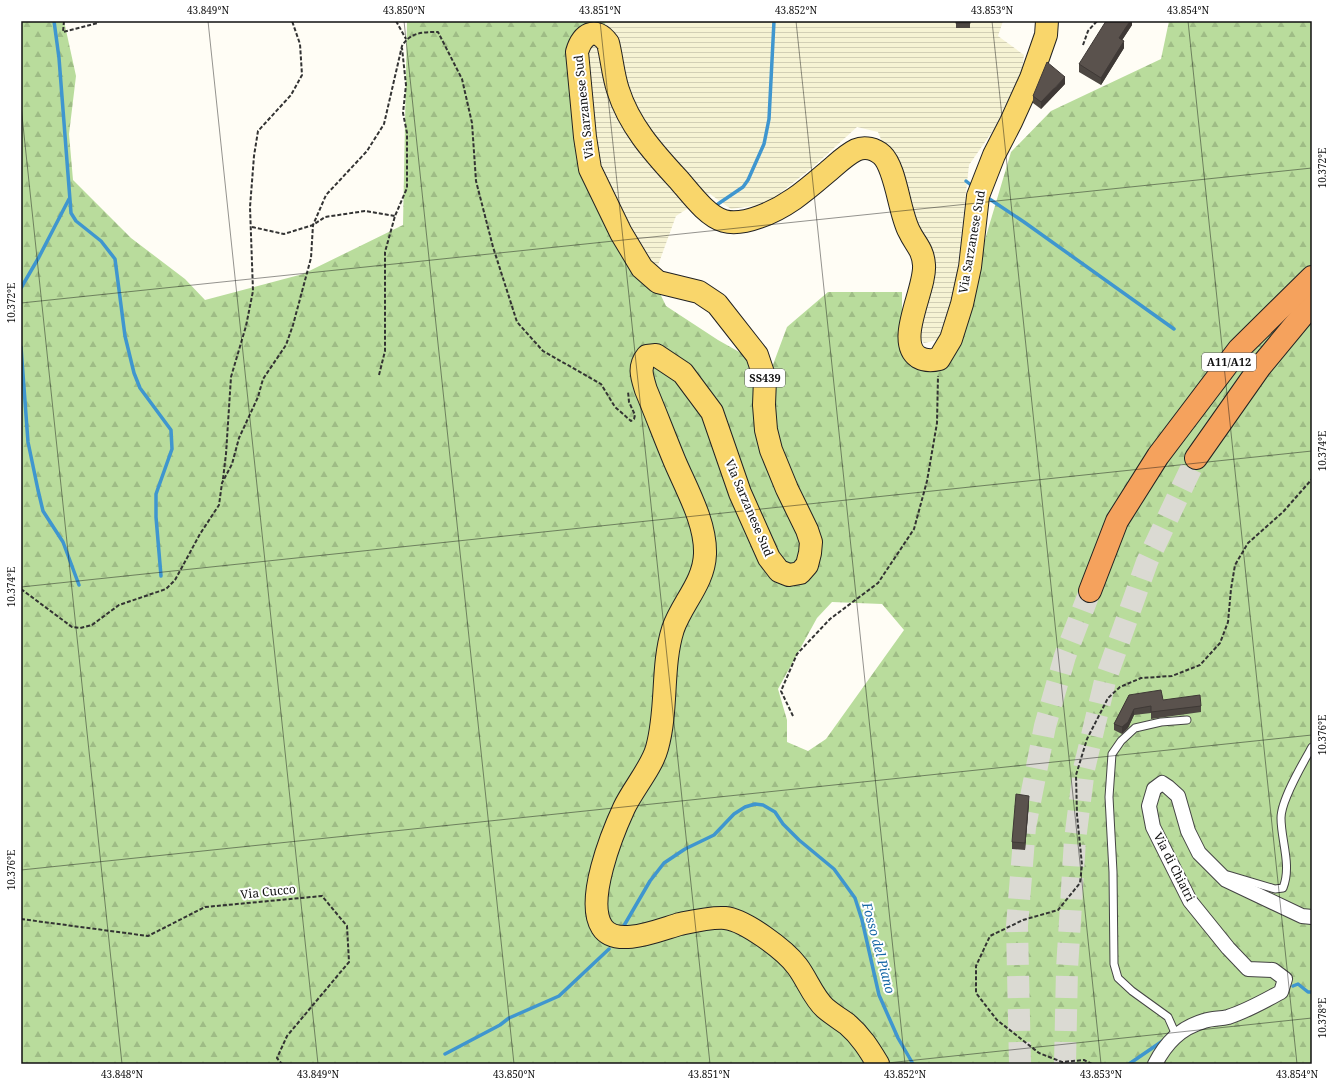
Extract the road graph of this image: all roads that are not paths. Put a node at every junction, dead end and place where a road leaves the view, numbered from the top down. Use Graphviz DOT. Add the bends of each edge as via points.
graph roads {
  1 [pos="1047,21"];
  2 [pos="1312,277"];
  3 [pos="1312,304"];
  4 [pos="1196,458"];
  5 [pos="1090,591"];
  6 [pos="1188,720"];
  7 [pos="1312,747"];
  8 [pos="1218,873"];
  9 [pos="1312,917"];
  10 [pos="1176,1035"];
  11 [pos="878,1064"];
  12 [pos="1155,1064"];
  1 -- 11 [label="main road, Via Sarzanese Sud / SS439" via="1046,35 1031,78 994,155 978,196 970,267 951,339 939,358 932,361 917,356 909,344 909,334 925,266 921,249 906,225 893,175 883,156 874,150 857,150 782,208 747,221 724,221 705,210 656,156 640,134 618,91 608,43 604,38 591,34 585,36 577,52 590,169 603,198 642,268 658,282 699,292 717,304 757,355 765,379 766,430 771,450 811,542 807,565 800,573 790,575 779,571 769,558 740,493 712,412 683,373 656,355 647,356 642,362 641,372 704,538 704,571 676,621 669,641 657,749 624,808 603,864 596,893 598,917 606,932 621,937 646,934 704,919 724,918 742,923 782,949 798,966 824,1008 863,1039"];
  2 -- 5 [label="highway, A11/A12" via="1239,348 1158,456 1117,521"];
  3 -- 4 [label="highway, A11/A12" via="1260,367"];
  6 -- 10 [label="lane" via="1160,722 1135,728 1120,741 1112,754 1109,797 1114,964 1118,978 1168,1017"];
  7 -- 8 [label="lane" via="1281,816 1287,878 1283,888 1275,889"];
  8 -- 9 [label="street, Via di Chiatri" via="1226,880 1302,916"];
  8 -- 10 [label="street, Via di Chiatri" via="1199,853 1188,831 1178,796 1162,783 1154,789 1149,806 1153,827 1190,901 1248,969 1273,970 1285,979 1281,992 1258,1005 1227,1017 1204,1021"];
  10 -- 12 [label="street, Via di Chiatri" via="1163,1048"];
}
